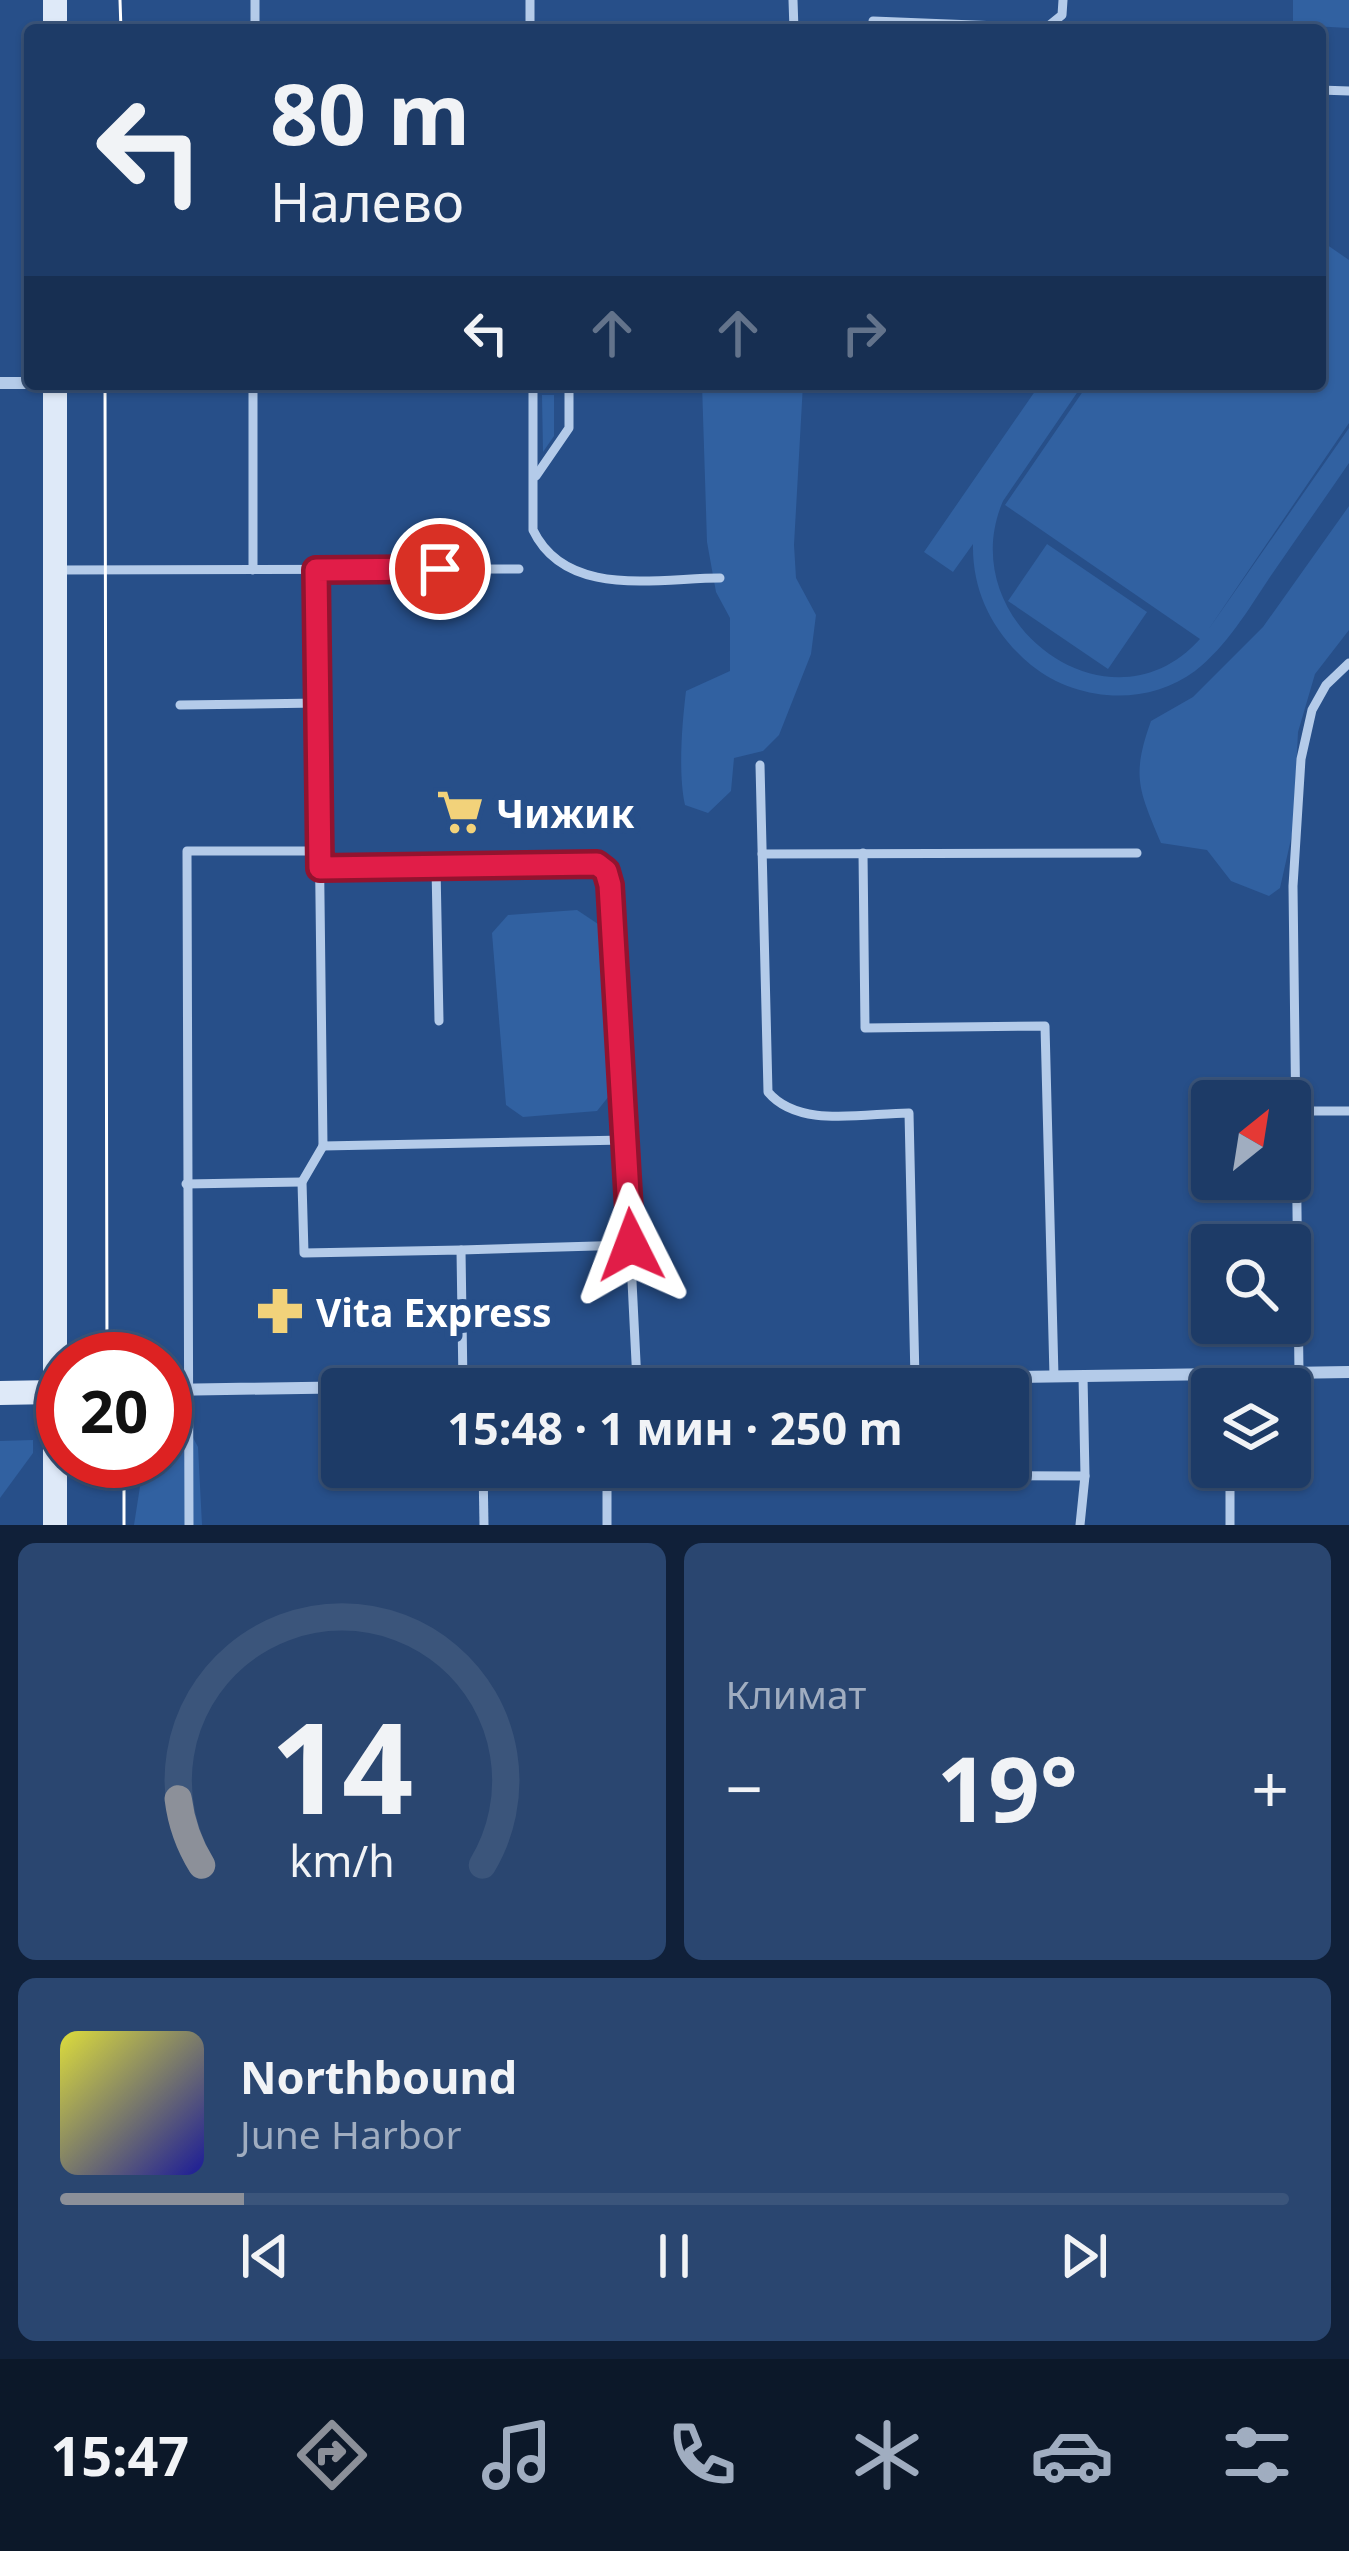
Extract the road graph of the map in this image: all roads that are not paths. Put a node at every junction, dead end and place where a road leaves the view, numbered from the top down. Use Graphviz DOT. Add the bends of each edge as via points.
graph roads {
  1 [pos="873,24"];
  2 [pos="960,24"];
  3 [pos="55,390"];
  4 [pos="253,390"];
  5 [pos="533,390"];
  6 [pos="569,390"];
  7 [pos="533,479"];
  8 [pos="253,569"];
  9 [pos="519,569"];
  10 [pos="56,570"];
  11 [pos="316,570"];
  12 [pos="720,578"];
  13 [pos="1349,663"];
  14 [pos="317,704"];
  15 [pos="180,705"];
  16 [pos="760,765"];
  17 [pos="320,851"];
  18 [pos="1137,853"];
  19 [pos="762,854"];
  20 [pos="863,854"];
  21 [pos="436,867"];
  22 [pos="320,868"];
  23 [pos="440,1021"];
  24 [pos="1295,1080"];
  25 [pos="1349,1111"];
  26 [pos="1311,1112"];
  27 [pos="625,1141"];
  28 [pos="323,1146"];
  29 [pos="302,1182"];
  30 [pos="186,1184"];
  31 [pos="1296,1200"];
  32 [pos="631,1245"];
  33 [pos="461,1250"];
  34 [pos="59,1332"];
  35 [pos="187,1332"];
  36 [pos="464,1368"];
  37 [pos="636,1368"];
  38 [pos="915,1368"];
  39 [pos="1299,1368"];
  40 [pos="1349,1372"];
  41 [pos="1311,1373"];
  42 [pos="1029,1376"];
  43 [pos="1054,1376"];
  44 [pos="1083,1376"];
  45 [pos="1191,1380"];
  46 [pos="321,1388"];
  47 [pos="192,1390"];
  48 [pos="36,1392"];
  49 [pos="0,1393"];
  50 [pos="1029,1476"];
  51 [pos="1085,1476"];
  52 [pos="56,1488"];
  53 [pos="189,1488"];
  54 [pos="483,1488"];
  55 [pos="607,1488"];
  56 [pos="1229,1488"];
  57 [pos="55,1525"];
  58 [pos="189,1525"];
  59 [pos="484,1525"];
  60 [pos="607,1525"];
  61 [pos="1080,1525"];
  62 [pos="1230,1525"];
  1 -- 2 [label="lane"];
  3 -- 10 [label="main road"];
  4 -- 8 [label="lane"];
  5 -- 7 [label="lane"];
  6 -- 7 [label="lane" via="569,428"];
  7 -- 12 [label="lane" via="533,530 578,573"];
  8 -- 10 [label="lane"];
  8 -- 11 [label="lane"];
  9 -- 11 [label="lane"];
  10 -- 34 [label="main road"];
  11 -- 14 [label="lane"];
  13 -- 24 [label="lane" via="1312,710 1301,759"];
  14 -- 15 [label="lane"];
  14 -- 17 [label="lane"];
  16 -- 19 [label="lane"];
  17 -- 22 [label="lane"];
  17 -- 30 [label="lane" via="187,851"];
  18 -- 20 [label="lane"];
  19 -- 20 [label="lane"];
  19 -- 38 [label="lane" via="768,1092 796,1114 909,1113"];
  20 -- 43 [label="lane" via="866,1028 1045,1026"];
  21 -- 22 [label="lane"];
  21 -- 23 [label="lane"];
  21 -- 27 [label="lane" via="597,864 606,871"];
  22 -- 28 [label="lane"];
  25 -- 26 [label="lane"];
  27 -- 28 [label="lane"];
  27 -- 32 [label="lane"];
  28 -- 29 [label="lane"];
  29 -- 30 [label="lane"];
  29 -- 33 [label="lane" via="304,1253"];
  30 -- 35 [label="lane"];
  31 -- 39 [label="lane"];
  32 -- 33 [label="lane"];
  32 -- 37 [label="lane"];
  33 -- 36 [label="lane"];
  40 -- 41 [label="street"];
  42 -- 43 [label="street"];
  43 -- 44 [label="street"];
  44 -- 45 [label="street"];
  44 -- 51 [label="lane"];
  46 -- 47 [label="street"];
  48 -- 49 [label="main road"];
  50 -- 51 [label="lane"];
  51 -- 61 [label="lane"];
  52 -- 57 [label="main road"];
  53 -- 58 [label="lane"];
  54 -- 59 [label="lane"];
  55 -- 60 [label="lane"];
  56 -- 62 [label="lane"];
}
